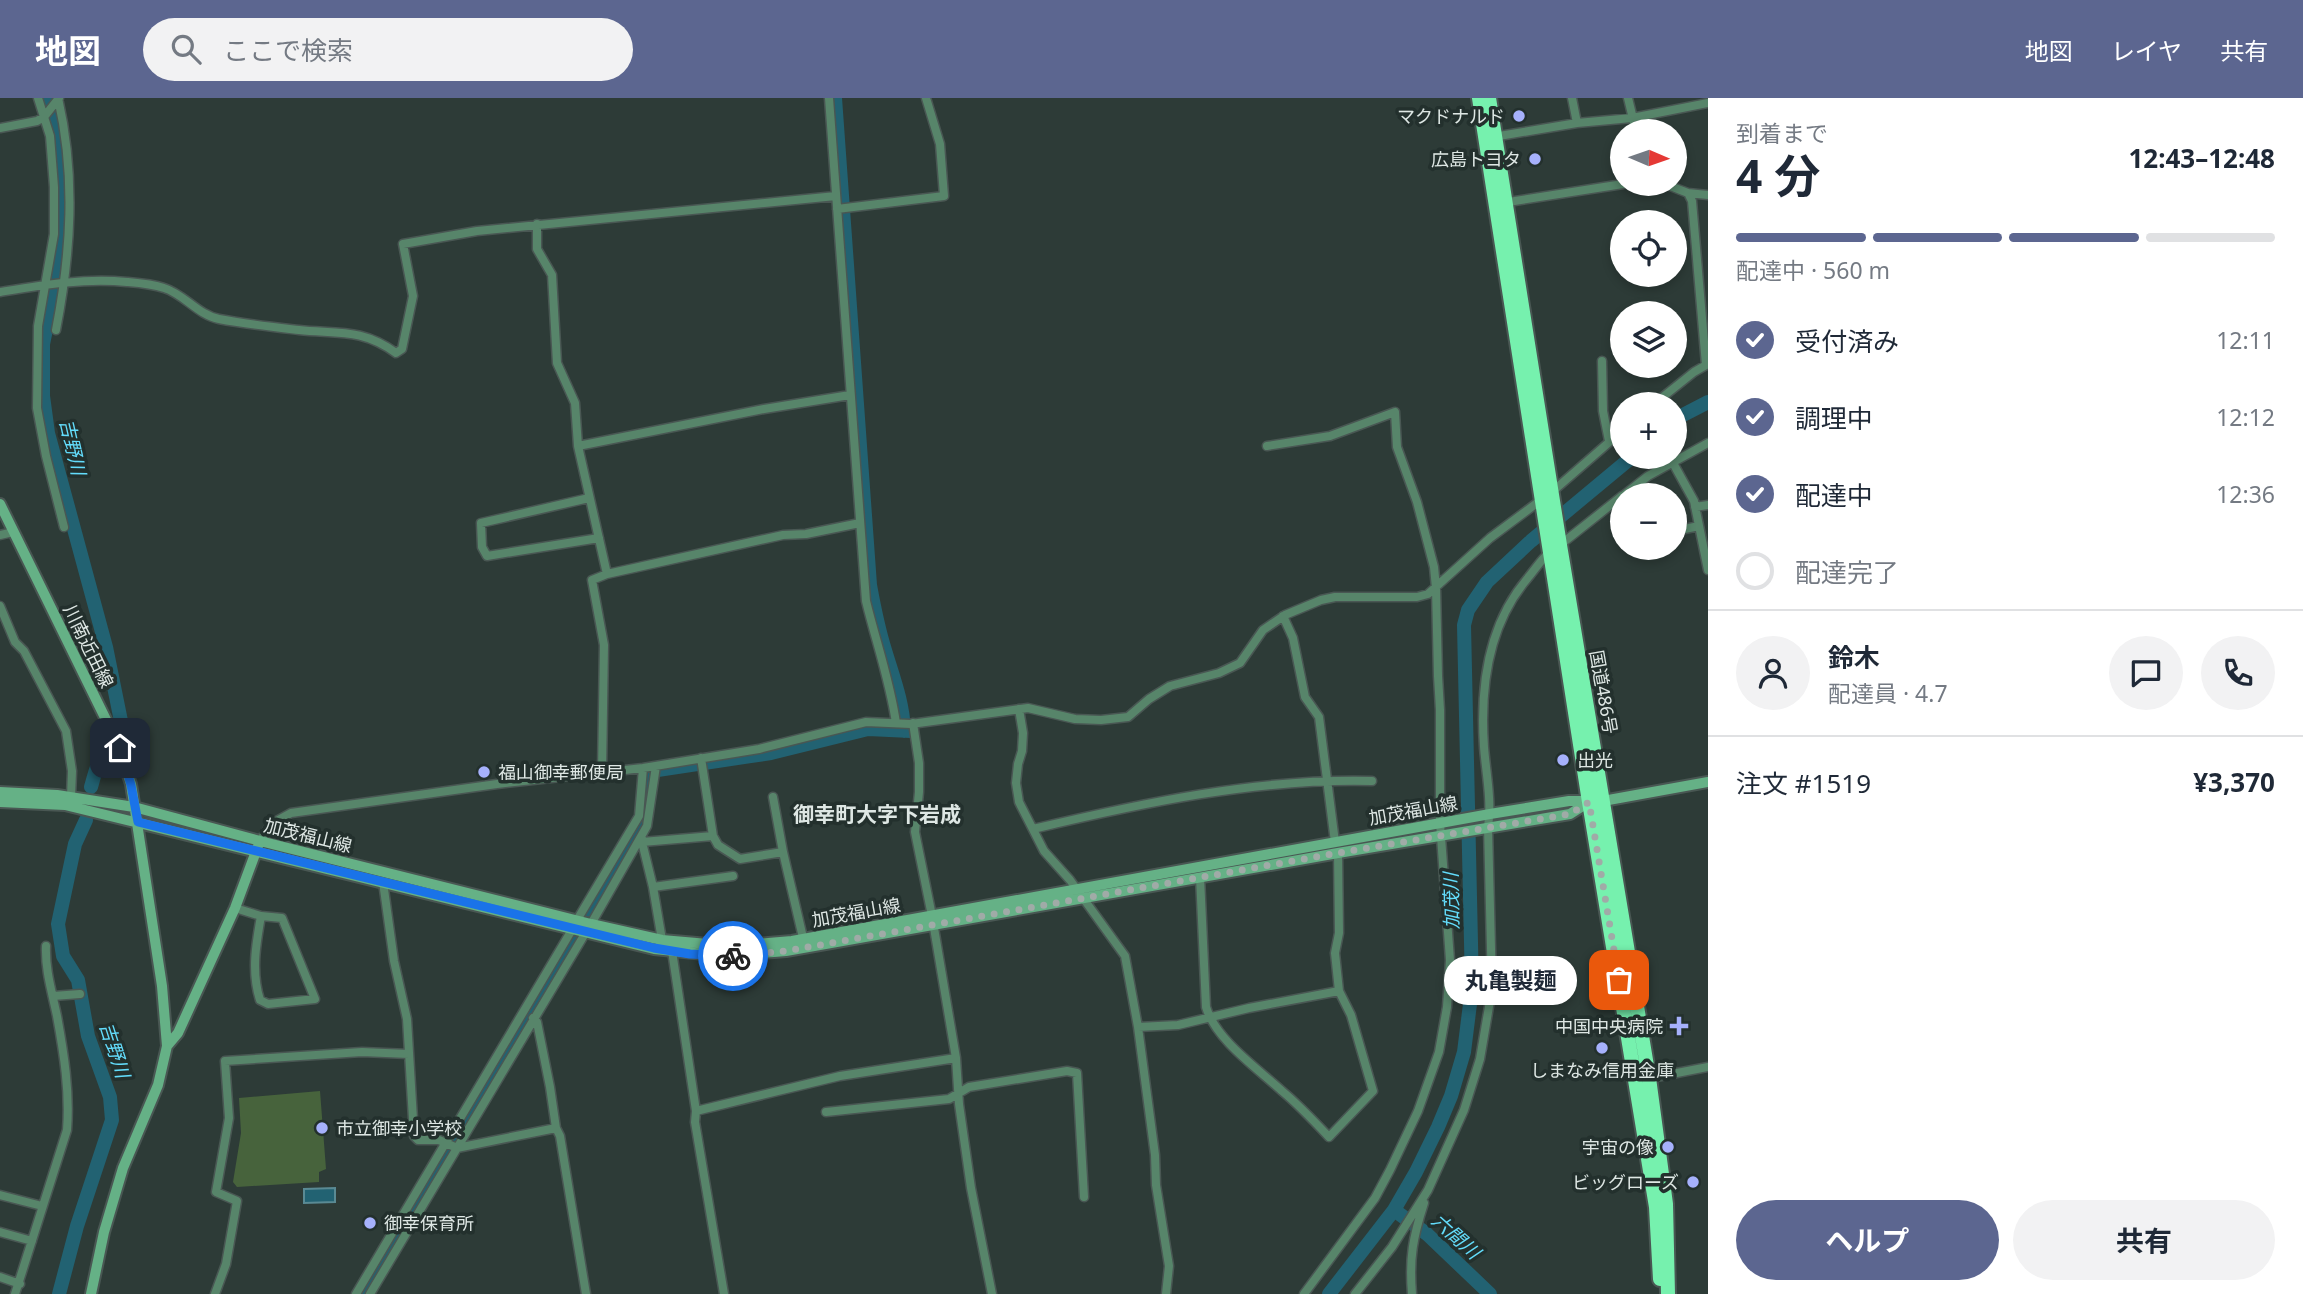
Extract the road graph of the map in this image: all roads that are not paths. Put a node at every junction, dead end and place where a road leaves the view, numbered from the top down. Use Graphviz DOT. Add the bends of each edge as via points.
graph roads {
  1 [pos="38,98"];
  2 [pos="829,98"];
  3 [pos="926,98"];
  4 [pos="1479,98"];
  5 [pos="1489,98"];
  6 [pos="1572,98"];
  7 [pos="1628,98"];
  8 [pos="1672,98"];
  9 [pos="57,99"];
  10 [pos="1708,103"];
  11 [pos="1674,109"];
  12 [pos="46,115"];
  13 [pos="1632,118"];
  14 [pos="1577,123"];
  15 [pos="0,128"];
  16 [pos="1490,138"];
  17 [pos="1610,186"];
  18 [pos="1688,193"];
  19 [pos="1708,195"];
  20 [pos="836,196"];
  21 [pos="1501,203"];
  22 [pos="837,209"];
  23 [pos="537,224"];
  24 [pos="1703,263"];
  25 [pos="66,281"];
  26 [pos="47,283"];
  27 [pos="0,292"];
  28 [pos="56,330"];
  29 [pos="1602,361"];
  30 [pos="1707,364"];
  31 [pos="1670,392"];
  32 [pos="850,395"];
  33 [pos="1609,441"];
  34 [pos="1708,443"];
  35 [pos="578,446"];
  36 [pos="1267,446"];
  37 [pos="1687,455"];
  38 [pos="1661,469"];
  39 [pos="1676,469"];
  40 [pos="1639,483"];
  41 [pos="1548,495"];
  42 [pos="589,498"];
  43 [pos="0,504"];
  44 [pos="1708,505"];
  45 [pos="1610,506"];
  46 [pos="1695,507"];
  47 [pos="860,523"];
  48 [pos="1699,526"];
  49 [pos="64,527"];
  50 [pos="1687,528"];
  51 [pos="13,532"];
  52 [pos="0,535"];
  53 [pos="599,538"];
  54 [pos="1555,547"];
  55 [pos="1708,570"];
  56 [pos="607,574"];
  57 [pos="1436,588"];
  58 [pos="0,607"];
  59 [pos="1283,616"];
  60 [pos="1019,709"];
  61 [pos="904,723"];
  62 [pos="701,761"];
  63 [pos="643,768"];
  64 [pos="656,768"];
  65 [pos="602,772"];
  66 [pos="1327,780"];
  67 [pos="1371,781"];
  68 [pos="1708,782"];
  69 [pos="0,792"];
  70 [pos="71,797"];
  71 [pos="773,797"];
  72 [pos="1596,801"];
  73 [pos="0,802"];
  74 [pos="134,807"];
  75 [pos="1488,814"];
  76 [pos="138,822"];
  77 [pos="1443,822"];
  78 [pos="1487,827"];
  79 [pos="1033,829"];
  80 [pos="713,835"];
  81 [pos="1444,835"];
  82 [pos="637,836"];
  83 [pos="258,846"];
  84 [pos="1336,847"];
  85 [pos="783,852"];
  86 [pos="733,876"];
  87 [pos="1200,877"];
  88 [pos="383,882"];
  89 [pos="653,887"];
  90 [pos="1079,894"];
  91 [pos="235,908"];
  92 [pos="261,916"];
  93 [pos="932,920"];
  94 [pos="582,926"];
  95 [pos="662,940"];
  96 [pos="804,943"];
  97 [pos="46,946"];
  98 [pos="672,951"];
  99 [pos="1339,990"];
  100 [pos="80,994"];
  101 [pos="53,996"];
  102 [pos="533,1018"];
  103 [pos="1209,1018"];
  104 [pos="1138,1027"];
  105 [pos="167,1046"];
  106 [pos="409,1054"];
  107 [pos="956,1058"];
  108 [pos="1708,1068"];
  109 [pos="1643,1080"];
  110 [pos="959,1094"];
  111 [pos="696,1111"];
  112 [pos="826,1112"];
  113 [pos="556,1128"];
  114 [pos="451,1146"];
  115 [pos="1428,1191"];
  116 [pos="0,1195"];
  117 [pos="1084,1197"];
  118 [pos="42,1206"];
  119 [pos="0,1232"];
  120 [pos="32,1241"];
  121 [pos="0,1277"];
  122 [pos="20,1284"];
  123 [pos="15,1294"];
  124 [pos="91,1294"];
  125 [pos="215,1294"];
  126 [pos="356,1294"];
  127 [pos="370,1294"];
  128 [pos="586,1294"];
  129 [pos="724,1294"];
  130 [pos="992,1294"];
  131 [pos="1166,1294"];
  132 [pos="1304,1294"];
  133 [pos="1355,1294"];
  134 [pos="1412,1294"];
  135 [pos="1659,1294"];
  136 [pos="1668,1294"];
  1 -- 12 [label="street"];
  2 -- 20 [label="street"];
  3 -- 22 [label="street" via="943,158 944,196"];
  4 -- 16 [label="highway, 国道486号"];
  5 -- 16 [label="highway, 国道486号"];
  6 -- 14 [label="street"];
  7 -- 13 [label="street"];
  8 -- 11 [label="street"];
  9 -- 12 [label="street"];
  9 -- 25 [label="street" via="68,149 71,219"];
  10 -- 11 [label="street"];
  11 -- 13 [label="street"];
  12 -- 15 [label="street"];
  12 -- 26 [label="street" via="54,187"];
  13 -- 14 [label="street"];
  14 -- 16 [label="street"];
  16 -- 21 [label="highway, 国道486号"];
  17 -- 21 [label="street"];
  18 -- 19 [label="street"];
  18 -- 24 [label="street"];
  20 -- 22 [label="street"];
  20 -- 23 [label="street"];
  21 -- 41 [label="highway, 国道486号"];
  22 -- 32 [label="street"];
  23 -- 25 [label="street" via="403,244 413,296 401,349 396,353 347,332 217,319 157,285"];
  23 -- 35 [label="street" via="537,249 552,275 557,363 575,403"];
  24 -- 30 [label="street"];
  25 -- 26 [label="street"];
  25 -- 28 [label="street"];
  26 -- 27 [label="street"];
  26 -- 49 [label="street" via="38,326 37,408"];
  29 -- 33 [label="street"];
  30 -- 31 [label="street"];
  32 -- 35 [label="street"];
  32 -- 47 [label="street"];
  33 -- 41 [label="street"];
  34 -- 37 [label="street"];
  35 -- 42 [label="street"];
  36 -- 57 [label="street" via="1330,436 1395,412 1398,447 1418,502"];
  38 -- 40 [label="street"];
  39 -- 46 [label="street"];
  41 -- 54 [label="highway, 国道486号"];
  41 -- 57 [label="street" via="1490,538"];
  42 -- 53 [label="street"];
  42 -- 53 [label="street" via="481,523 482,547 487,556"];
  43 -- 51 [label="main road, 川南近田線"];
  44 -- 46 [label="street"];
  45 -- 54 [label="street"];
  46 -- 48 [label="street"];
  47 -- 56 [label="street"];
  47 -- 61 [label="street" via="866,601"];
  48 -- 50 [label="street"];
  48 -- 55 [label="street"];
  51 -- 52 [label="street"];
  51 -- 74 [label="main road, 川南近田線" via="118,744"];
  53 -- 56 [label="street"];
  54 -- 72 [label="highway, 国道486号"];
  54 -- 75 [label="street" via="1517,591 1496,634 1488,665 1484,688"];
  56 -- 65 [label="street" via="592,580 604,645"];
  57 -- 59 [label="street" via="1417,597 1335,597"];
  57 -- 77 [label="street"];
  58 -- 70 [label="street" via="66,731"];
  59 -- 60 [label="street" via="1263,630 1240,663 1170,686 1128,717 1075,719"];
  59 -- 66 [label="street" via="1293,638 1305,697 1319,717"];
  60 -- 61 [label="street"];
  60 -- 79 [label="street" via="1023,733 1016,783 1019,802"];
  61 -- 62 [label="street" via="866,722"];
  61 -- 93 [label="street" via="919,762 915,832"];
  62 -- 64 [label="street"];
  62 -- 80 [label="street"];
  63 -- 64 [label="street"];
  63 -- 65 [label="street"];
  63 -- 82 [label="street"];
  64 -- 82 [label="street" via="647,826"];
  65 -- 83 [label="street" via="291,813 271,824"];
  66 -- 67 [label="street"];
  66 -- 79 [label="street" via="1118,809"];
  66 -- 84 [label="street"];
  68 -- 72 [label="main road, 加茂福山線"];
  69 -- 70 [label="main road, 加茂福山線"];
  70 -- 74 [label="main road, 加茂福山線"];
  71 -- 85 [label="street"];
  72 -- 75 [label="main road, 加茂福山線"];
  72 -- 78 [label="main road, 加茂福山線" via="1570,814"];
  72 -- 109 [label="highway, 国道486号"];
  73 -- 76 [label="main road, 加茂福山線" via="65,806"];
  74 -- 76 [label="main road"];
  74 -- 83 [label="main road, 加茂福山線"];
  75 -- 77 [label="main road, 加茂福山線"];
  75 -- 78 [label="street"];
  76 -- 83 [label="main road, 加茂福山線"];
  76 -- 105 [label="main road"];
  77 -- 81 [label="street"];
  77 -- 84 [label="main road, 加茂福山線"];
  78 -- 81 [label="main road, 加茂福山線"];
  78 -- 115 [label="street" via="1492,989 1480,1059 1464,1110"];
  79 -- 90 [label="street" via="1044,851"];
  80 -- 82 [label="street"];
  80 -- 85 [label="street" via="718,845 740,859"];
  81 -- 84 [label="main road, 加茂福山線"];
  81 -- 132 [label="street" via="1450,960 1439,1052 1418,1111 1375,1198"];
  82 -- 89 [label="street"];
  82 -- 94 [label="street"];
  82 -- 94 [label="street"];
  83 -- 88 [label="main road, 加茂福山線"];
  83 -- 91 [label="main road"];
  83 -- 94 [label="main road, 加茂福山線"];
  84 -- 87 [label="main road, 加茂福山線"];
  84 -- 90 [label="main road, 加茂福山線"];
  84 -- 99 [label="street"];
  85 -- 96 [label="street"];
  86 -- 89 [label="street"];
  87 -- 90 [label="main road, 加茂福山線"];
  87 -- 103 [label="street"];
  88 -- 94 [label="main road, 加茂福山線"];
  88 -- 106 [label="street" via="408,1019"];
  89 -- 95 [label="street"];
  90 -- 93 [label="main road, 加茂福山線"];
  90 -- 104 [label="street" via="1125,956"];
  91 -- 92 [label="street"];
  91 -- 105 [label="main road" via="178,1033"];
  92 -- 92 [label="street" via="255,952 260,1000 268,1004 315,999 282,918"];
  93 -- 96 [label="main road, 加茂福山線"];
  93 -- 107 [label="street"];
  94 -- 95 [label="main road, 加茂福山線"];
  94 -- 98 [label="main road, 加茂福山線"];
  94 -- 102 [label="street"];
  94 -- 114 [label="street"];
  95 -- 96 [label="main road, 加茂福山線" via="731,946"];
  95 -- 98 [label="street"];
  96 -- 98 [label="main road, 加茂福山線" via="726,956"];
  97 -- 101 [label="street"];
  98 -- 111 [label="street"];
  99 -- 103 [label="street"];
  99 -- 103 [label="street" via="1373,1091 1329,1137 1219,1033"];
  100 -- 101 [label="street"];
  101 -- 118 [label="street" via="65,1056 68,1120"];
  102 -- 113 [label="street"];
  102 -- 114 [label="street"];
  103 -- 104 [label="street"];
  104 -- 131 [label="street" via="1169,1266"];
  105 -- 124 [label="main road" via="158,1085 123,1168"];
  106 -- 114 [label="street" via="414,1136"];
  106 -- 125 [label="street" via="362,1052 225,1061 229,1118 216,1192 237,1201 226,1264"];
  107 -- 110 [label="street"];
  107 -- 111 [label="street" via="840,1076"];
  108 -- 109 [label="street"];
  109 -- 135 [label="highway, 国道486号"];
  109 -- 136 [label="highway, 国道486号" via="1666,1204"];
  110 -- 112 [label="street" via="949,1100"];
  110 -- 117 [label="street" via="968,1087 1077,1073"];
  110 -- 130 [label="street"];
  111 -- 129 [label="street"];
  113 -- 114 [label="street"];
  113 -- 128 [label="street"];
  114 -- 126 [label="street"];
  114 -- 127 [label="street"];
  115 -- 133 [label="street"];
  115 -- 134 [label="street" via="1413,1240"];
  116 -- 118 [label="street"];
  118 -- 120 [label="street"];
  119 -- 120 [label="street"];
  120 -- 122 [label="street"];
  121 -- 122 [label="street"];
  122 -- 123 [label="street"];
}
